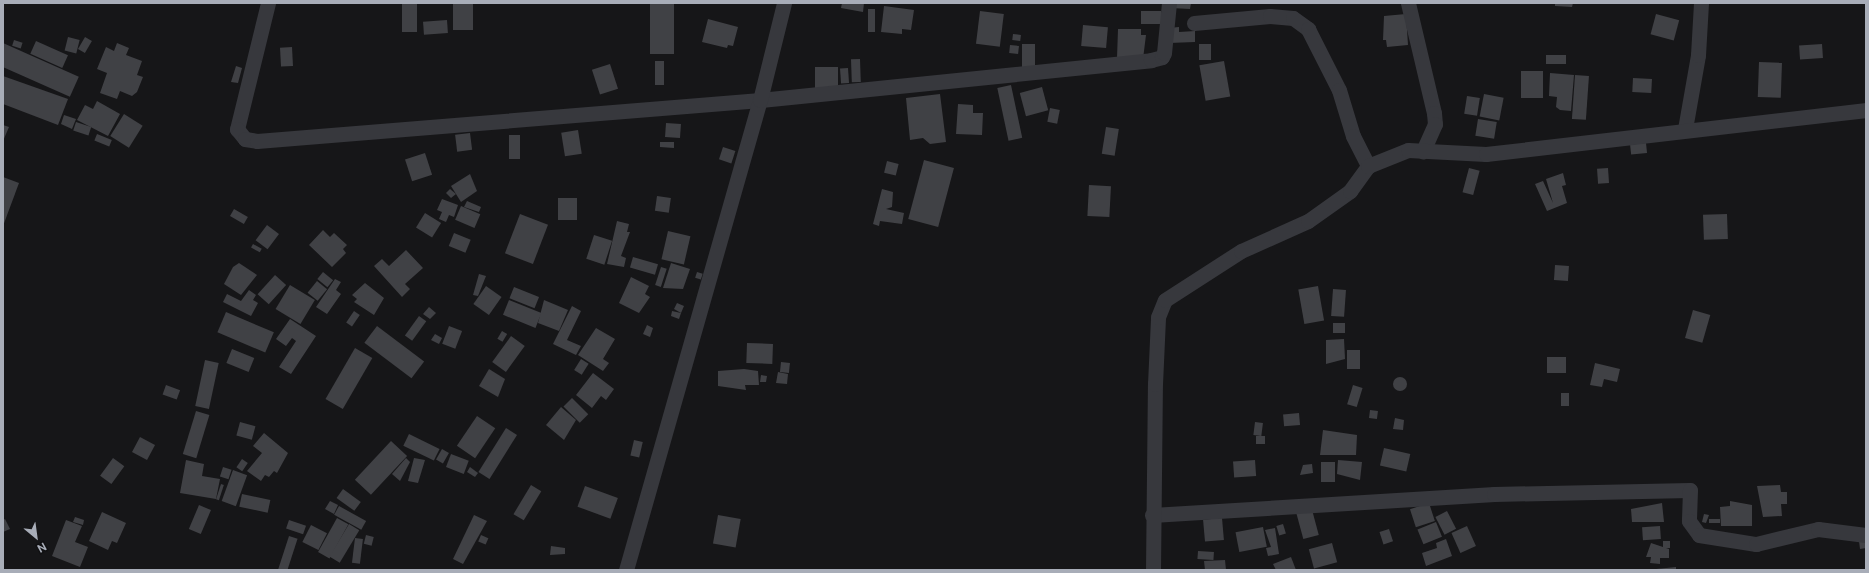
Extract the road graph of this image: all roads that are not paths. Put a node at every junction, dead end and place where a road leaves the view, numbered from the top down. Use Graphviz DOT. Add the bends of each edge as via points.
graph roads {
  1 [pos="268,3"];
  2 [pos="784,3"];
  3 [pos="1169,3"];
  4 [pos="1408,3"];
  5 [pos="1701,3"];
  6 [pos="1194,23"];
  7 [pos="760,100"];
  8 [pos="1866,110"];
  9 [pos="1685,129"];
  10 [pos="1423,151"];
  11 [pos="1368,166"];
  12 [pos="1152,515"];
  13 [pos="1866,535"];
  14 [pos="626,570"];
  15 [pos="1153,570"];
  1 -- 7 [label="street" via="237,129 245,139 257,141"];
  2 -- 7 [label="street"];
  3 -- 7 [label="street" via="1162,57"];
  4 -- 10 [label="street" via="1434,113 1435,124"];
  5 -- 9 [label="street" via="1698,56"];
  6 -- 11 [label="street" via="1270,16 1293,18 1308,29 1339,90 1353,136"];
  7 -- 14 [label="street"];
  8 -- 9 [label="street"];
  9 -- 10 [label="street" via="1486,154"];
  10 -- 11 [label="street" via="1395,154"];
  11 -- 12 [label="street" via="1350,190 1308,221 1242,251 1165,300 1158,317"];
  12 -- 13 [label="street" via="1494,494 1690,490 1689,521 1699,535 1756,544 1818,528"];
  12 -- 15 [label="street"];
}
